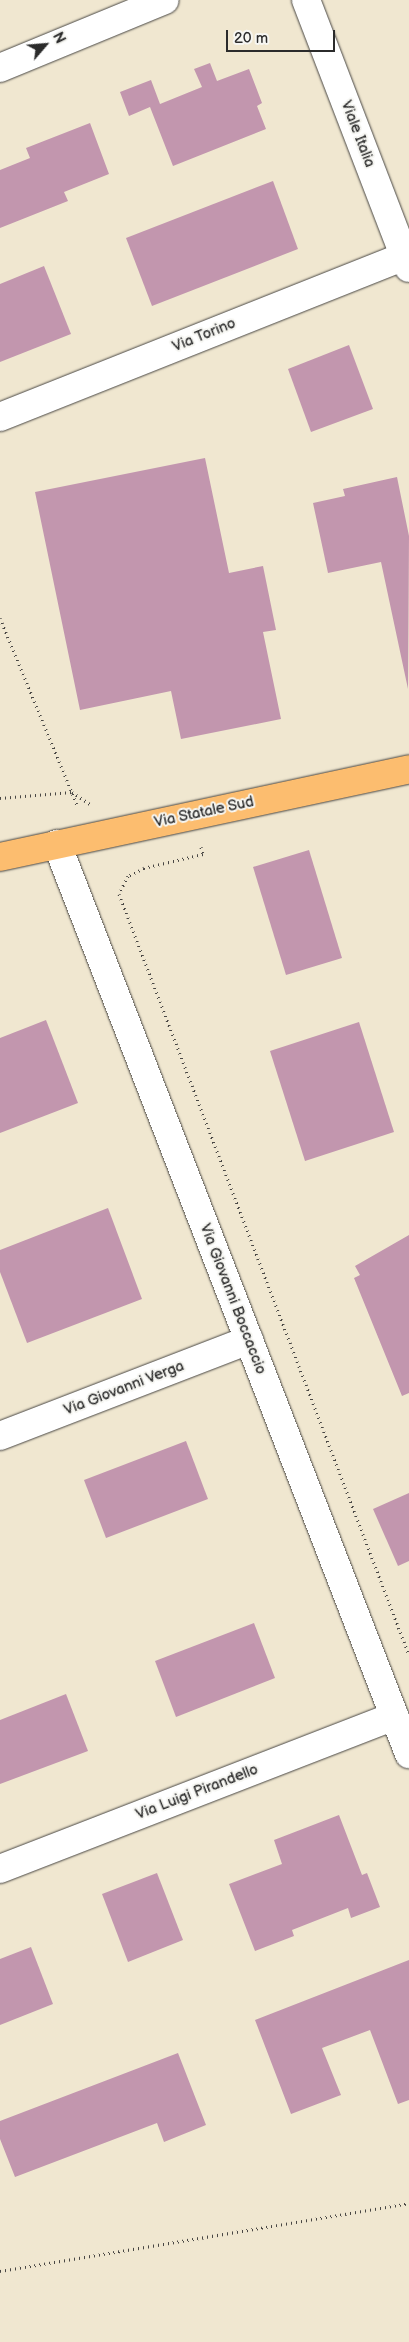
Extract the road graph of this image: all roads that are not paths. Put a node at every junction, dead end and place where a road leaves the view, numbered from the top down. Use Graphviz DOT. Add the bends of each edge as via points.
graph roads {
  1 [pos="165,0"];
  2 [pos="306,0"];
  3 [pos="0,68"];
  4 [pos="408,259"];
  5 [pos="0,417"];
  6 [pos="409,770"];
  7 [pos="57,844"];
  8 [pos="0,857"];
  9 [pos="249,1340"];
  10 [pos="0,1436"];
  11 [pos="394,1716"];
  12 [pos="409,1754"];
  13 [pos="0,1869"];
  1 -- 3 [label="street"];
  2 -- 4 [label="street, Viale Italia"];
  4 -- 5 [label="street, Via Torino"];
  6 -- 7 [label="main road, Via Statale Sud"];
  7 -- 8 [label="main road, Via Statale Sud"];
  7 -- 9 [label="street, Via Giovanni Boccaccio"];
  9 -- 10 [label="street, Via Giovanni Verga"];
  9 -- 11 [label="street, Via Giovanni Boccaccio"];
  11 -- 12 [label="street, Via Giovanni Boccaccio"];
  11 -- 13 [label="street, Via Luigi Pirandello"];
}
